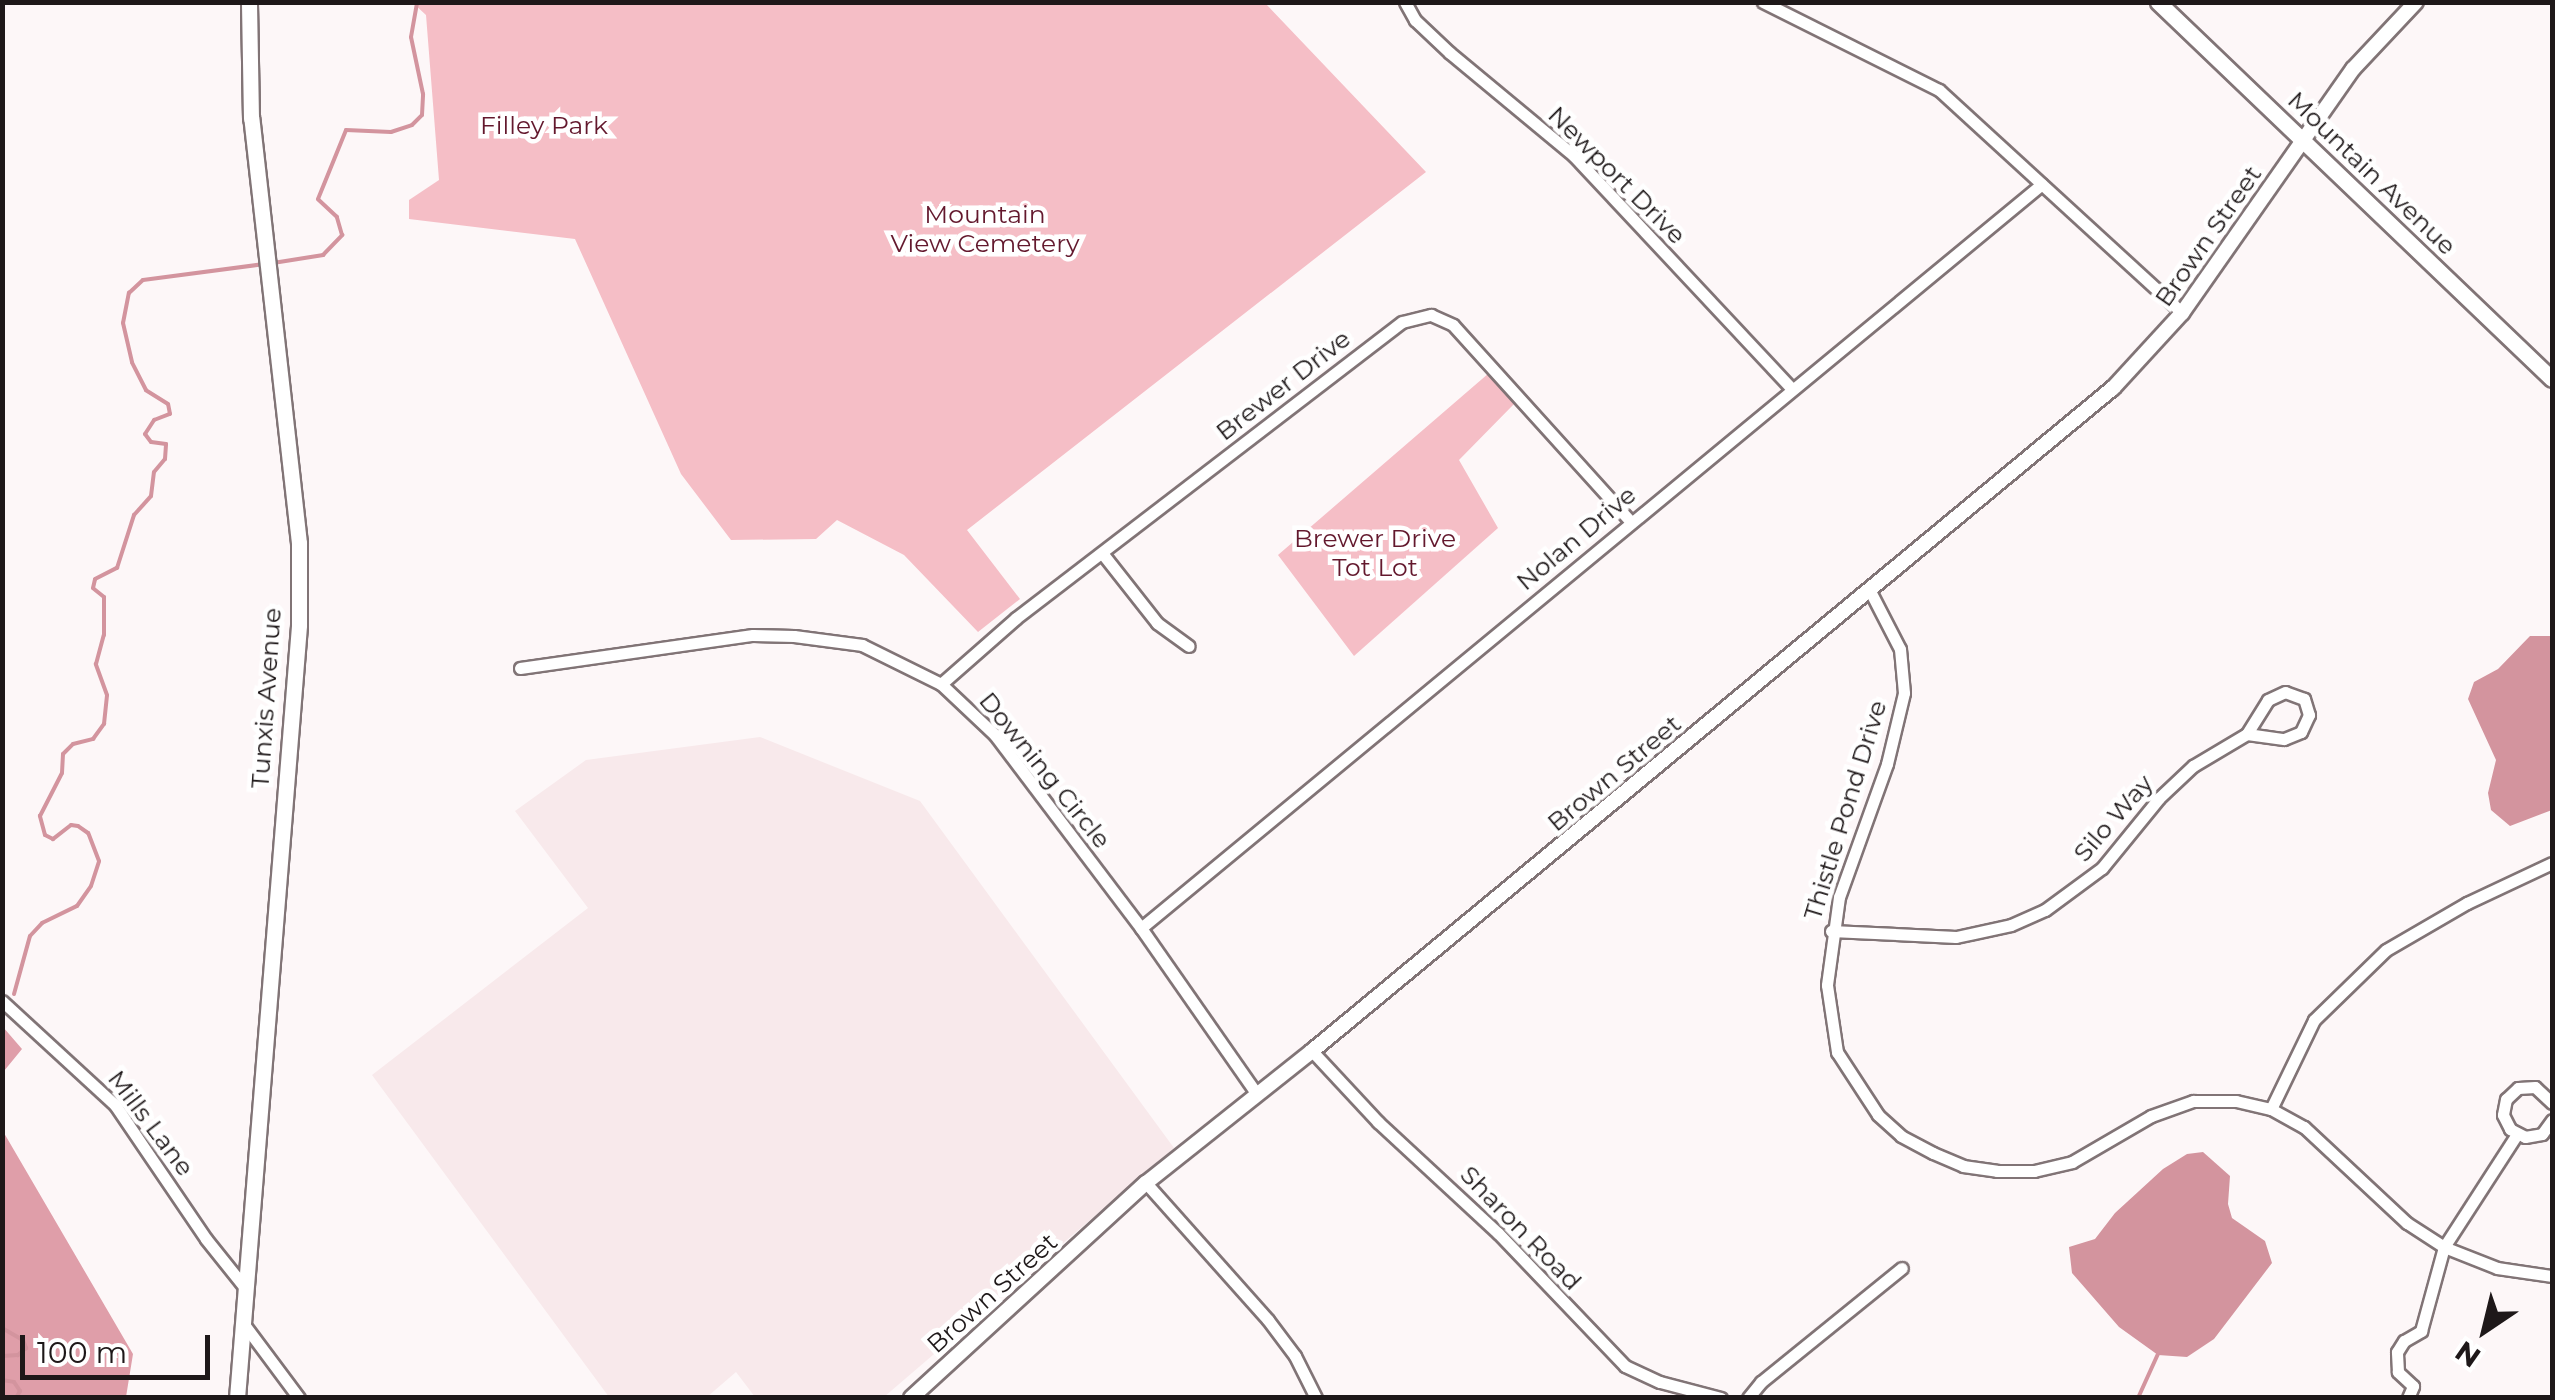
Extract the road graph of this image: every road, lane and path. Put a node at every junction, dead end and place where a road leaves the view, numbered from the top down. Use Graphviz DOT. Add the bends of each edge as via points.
graph roads {
  1 [pos="248,2"];
  2 [pos="1404,2"];
  3 [pos="1763,2"];
  4 [pos="2158,2"];
  5 [pos="2416,2"];
  6 [pos="2302,142"];
  7 [pos="2042,184"];
  8 [pos="2182,313"];
  9 [pos="2552,379"];
  10 [pos="1791,388"];
  11 [pos="1631,522"];
  12 [pos="1102,552"];
  13 [pos="1870,591"];
  14 [pos="1189,646"];
  15 [pos="520,668"];
  16 [pos="941,684"];
  17 [pos="2247,734"];
  18 [pos="2552,863"];
  19 [pos="1141,928"];
  20 [pos="1831,930"];
  21 [pos="2,1001"];
  22 [pos="1312,1051"];
  23 [pos="1257,1094"];
  24 [pos="2552,1103"];
  25 [pos="2271,1108"];
  26 [pos="2552,1120"];
  27 [pos="2517,1134"];
  28 [pos="1146,1183"];
  29 [pos="2444,1247"];
  30 [pos="1902,1268"];
  31 [pos="2552,1276"];
  32 [pos="246,1289"];
  33 [pos="243,1324"];
  34 [pos="236,1398"];
  35 [pos="299,1398"];
  36 [pos="911,1398"];
  37 [pos="1316,1398"];
  38 [pos="1721,1398"];
  39 [pos="1748,1398"];
  40 [pos="2408,1398"];
  1 -- 32 [label="main road, Tunxis Avenue" via="251,118 299,543 299,625"];
  2 -- 10 [label="street, Newport Drive" via="1450,53 1574,156"];
  3 -- 7 [label="street" via="1939,90"];
  4 -- 6 [label="main road, Mountain Avenue"];
  5 -- 6 [label="street, Brown Street" via="2353,70"];
  6 -- 8 [label="street, Brown Street"];
  6 -- 9 [label="main road, Mountain Avenue"];
  7 -- 8 [label="street"];
  7 -- 10 [label="street, Nolan Drive"];
  8 -- 13 [label="street, Brown Street" via="2112,388"];
  10 -- 11 [label="street, Nolan Drive"];
  11 -- 12 [label="street, Brewer Drive" via="1453,325 1431,315 1402,322"];
  11 -- 19 [label="street, Nolan Drive"];
  12 -- 14 [label="street" via="1157,623"];
  12 -- 16 [label="street, Brewer Drive"];
  13 -- 20 [label="street, Thistle Pond Drive" via="1900,648 1904,693"];
  13 -- 22 [label="street, Brown Street"];
  15 -- 16 [label="street, Downing Circle" via="794,636 862,646"];
  16 -- 19 [label="street, Downing Circle" via="995,735"];
  17 -- 17 [label="street, Silo Way" via="2294,736 2308,723 2304,699 2285,692 2268,700"];
  17 -- 20 [label="street, Silo Way" via="2184,774 2102,868 2044,910 1956,937"];
  18 -- 25 [label="street" via="2386,950 2314,1020"];
  19 -- 23 [label="street, Downing Circle"];
  20 -- 25 [label="street, Thistle Pond Drive" via="1831,1032 1849,1074 1902,1136 1963,1166 2034,1170 2072,1162 2193,1100"];
  21 -- 32 [label="street, Mills Lane" via="116,1105"];
  22 -- 23 [label="street, Brown Street"];
  22 -- 38 [label="street, Sharon Road" via="1617,1359 1642,1376"];
  23 -- 28 [label="street, Brown Street"];
  24 -- 27 [label="street" via="2535,1087 2512,1092 2503,1115"];
  25 -- 29 [label="street, Thistle Pond Drive" via="2304,1127 2407,1223"];
  26 -- 27 [label="street" via="2534,1137"];
  27 -- 29 [label="street"];
  28 -- 36 [label="street, Brown Street"];
  28 -- 37 [label="street" via="1268,1320"];
  29 -- 31 [label="street, Thistle Pond Drive" via="2497,1268"];
  29 -- 40 [label="street" via="2422,1331 2397,1352 2398,1372 2412,1386"];
  30 -- 39 [label="street"];
  32 -- 33 [label="main road, Tunxis Avenue"];
  33 -- 34 [label="main road, Tunxis Avenue"];
  33 -- 35 [label="street"];
}
